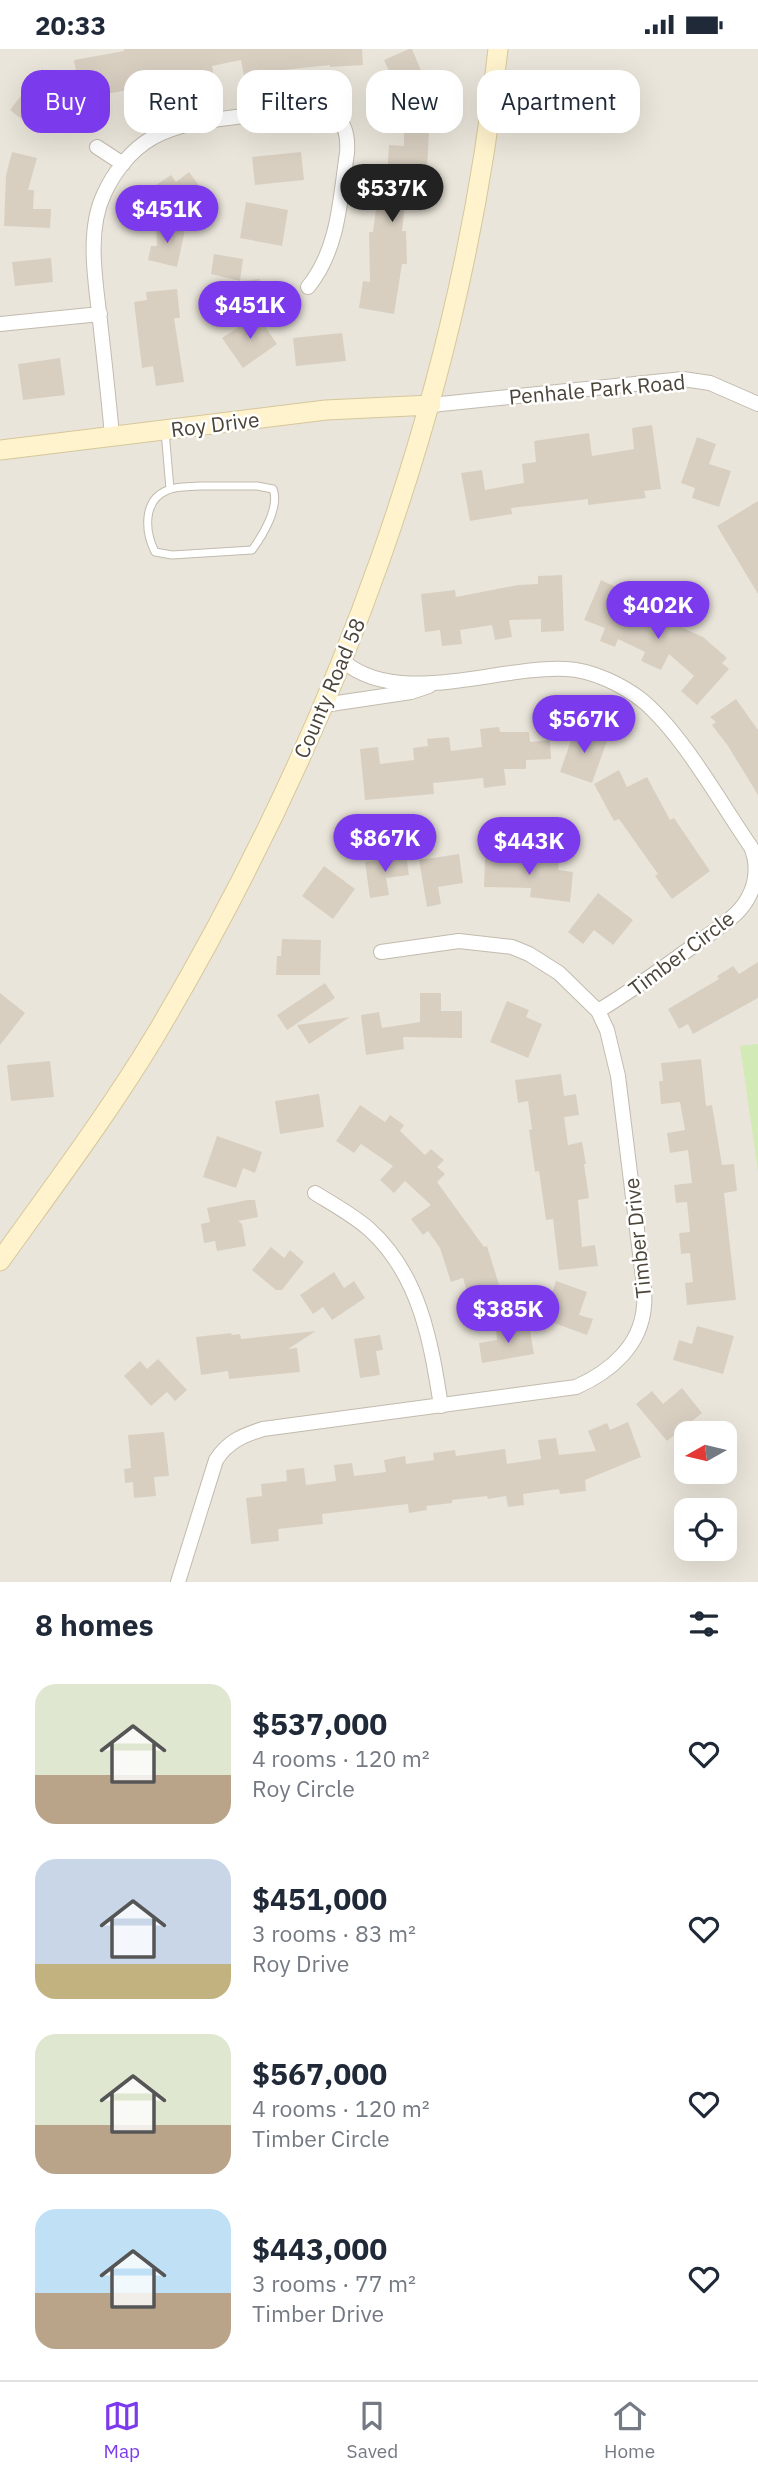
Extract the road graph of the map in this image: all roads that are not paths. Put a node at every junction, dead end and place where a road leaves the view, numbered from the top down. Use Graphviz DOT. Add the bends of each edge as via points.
graph roads {
  1 [pos="498,49"];
  2 [pos="97,147"];
  3 [pos="123,165"];
  4 [pos="308,287"];
  5 [pos="100,314"];
  6 [pos="0,324"];
  7 [pos="431,404"];
  8 [pos="758,404"];
  9 [pos="165,430"];
  10 [pos="112,436"];
  11 [pos="0,450"];
  12 [pos="170,489"];
  13 [pos="343,661"];
  14 [pos="436,683"];
  15 [pos="324,705"];
  16 [pos="755,886"];
  17 [pos="381,951"];
  18 [pos="598,1011"];
  19 [pos="315,1193"];
  20 [pos="0,1261"];
  21 [pos="441,1406"];
  22 [pos="178,1582"];
  1 -- 7 [label="street, County Road 58" via="468,242"];
  2 -- 3 [label="street"];
  3 -- 4 [label="street" via="150,139 194,123 300,109 335,116 345,128 347,153 330,252"];
  3 -- 5 [label="street" via="98,210 94,239"];
  5 -- 6 [label="street"];
  5 -- 10 [label="street"];
  7 -- 8 [label="street, Penhale Park Road" via="683,379 710,383"];
  7 -- 9 [label="street, Roy Drive" via="326,410"];
  7 -- 13 [label="street, County Road 58" via="398,512"];
  9 -- 10 [label="street, Roy Drive"];
  9 -- 12 [label="lane"];
  10 -- 11 [label="street, Roy Drive"];
  12 -- 12 [label="lane" via="152,502 148,521 155,552 172,555 252,550 264,531 275,496 268,487"];
  13 -- 14 [label="street, Timber Circle" via="369,677"];
  13 -- 15 [label="street, County Road 58"];
  14 -- 15 [label="street, Timber Circle" via="411,692"];
  14 -- 16 [label="street, Timber Circle" via="567,669 594,675 631,693 678,740 751,847"];
  15 -- 20 [label="street, County Road 58" via="257,850 153,1038"];
  16 -- 18 [label="street, Timber Circle" via="731,918"];
  17 -- 18 [label="street, Timber Drive" via="459,941 512,947 559,973"];
  18 -- 21 [label="street, Timber Drive" via="618,1076 642,1265 645,1307 636,1334 618,1361 576,1387"];
  19 -- 21 [label="street" via="368,1228 409,1282 424,1316"];
  21 -- 22 [label="street, Timber Drive" via="263,1429 229,1444 216,1460"];
}
